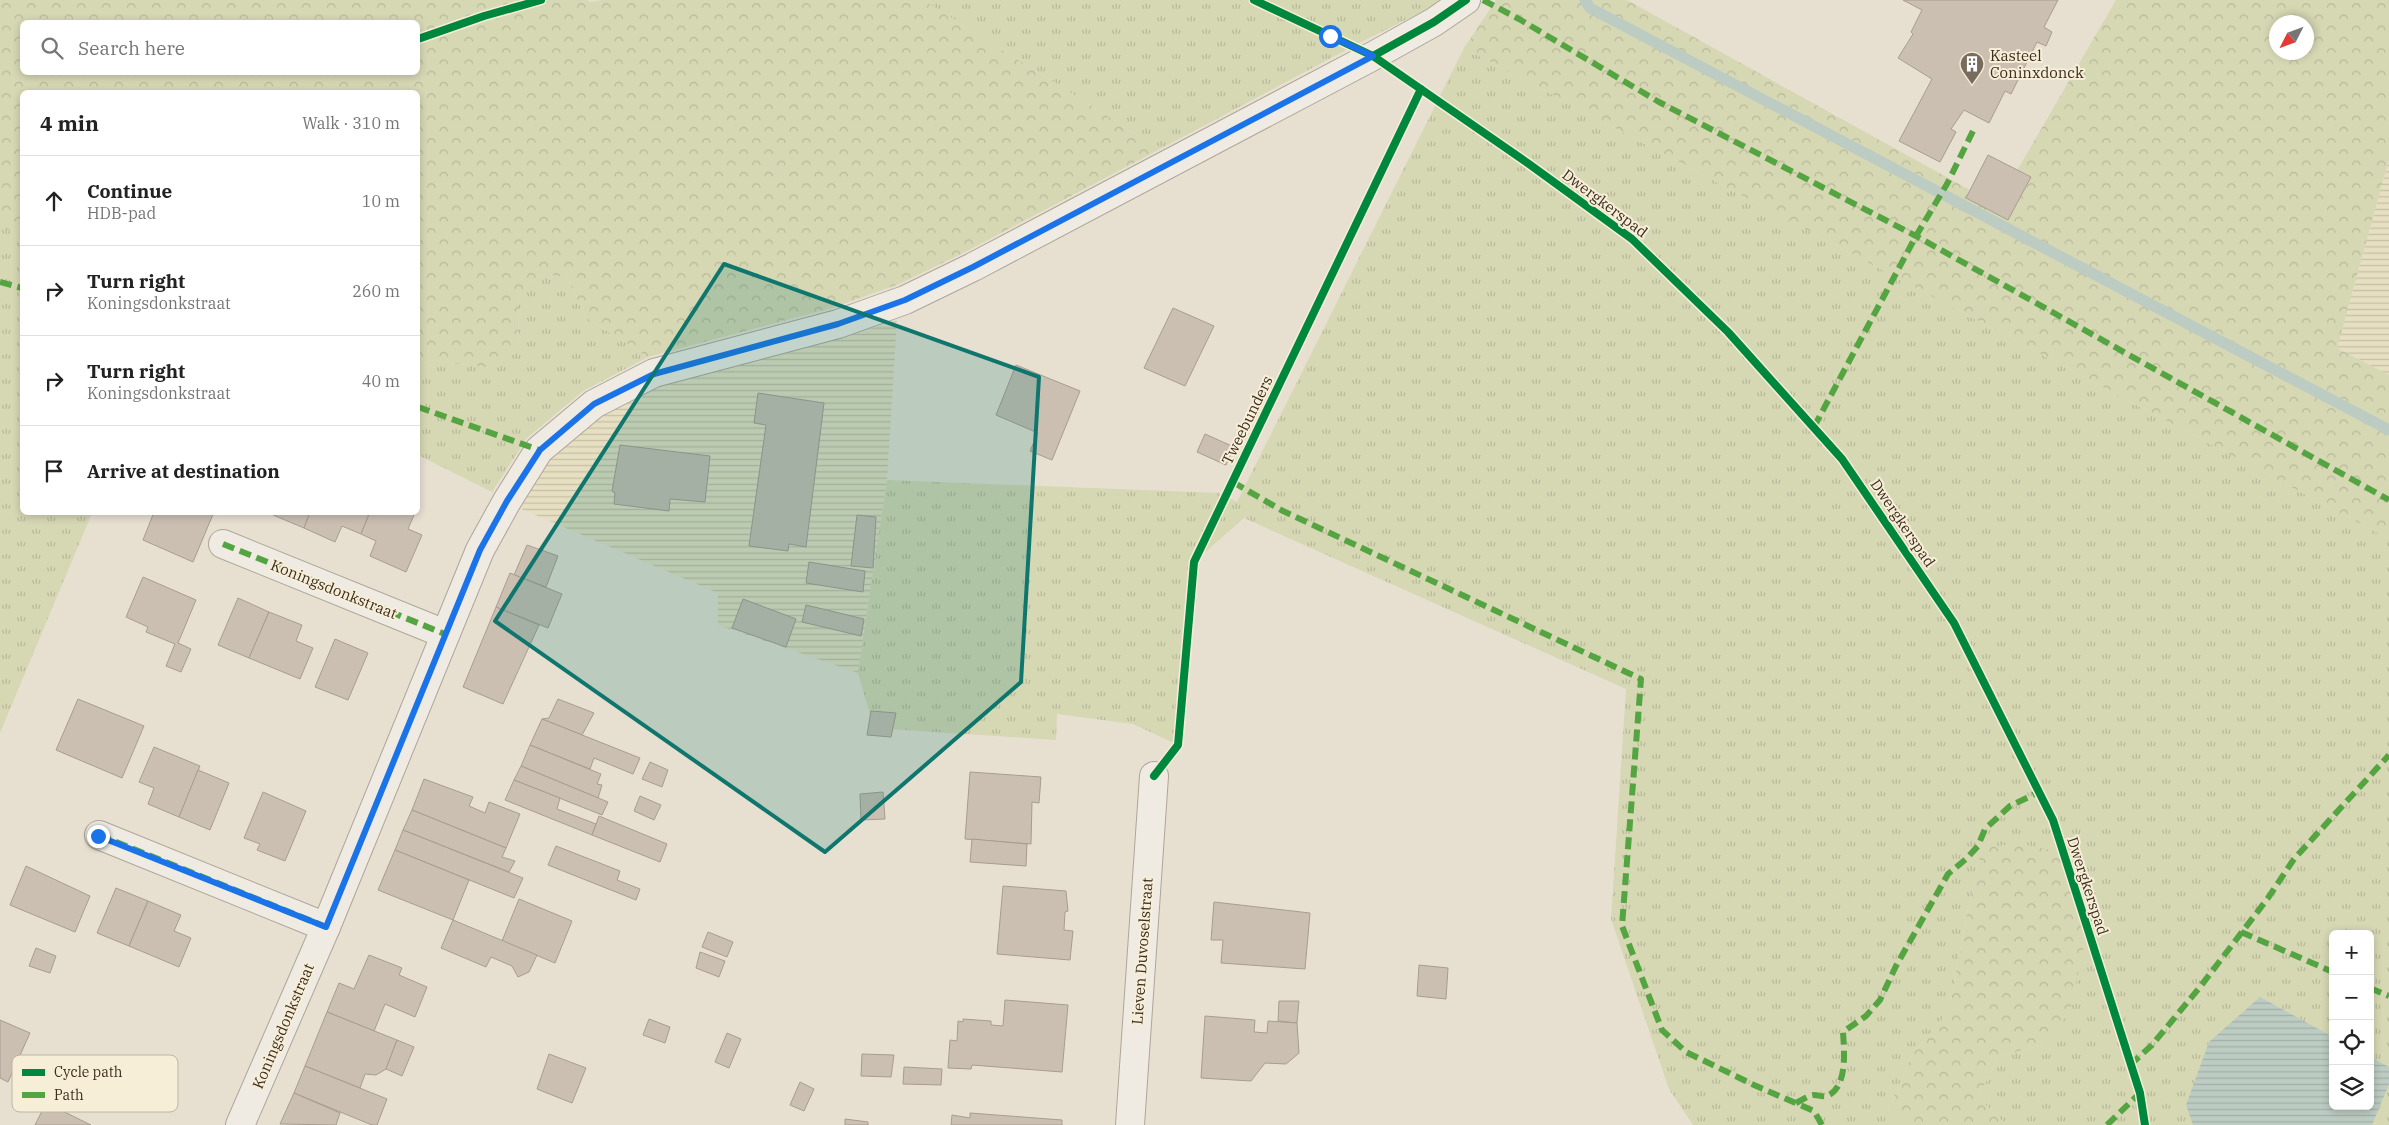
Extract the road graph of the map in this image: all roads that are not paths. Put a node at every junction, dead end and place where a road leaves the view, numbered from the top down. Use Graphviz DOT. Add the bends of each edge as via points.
graph roads {
  1 [pos="1466,0"];
  2 [pos="223,544"];
  3 [pos="445,634"];
  4 [pos="1154,776"];
  5 [pos="98,836"];
  6 [pos="326,927"];
  7 [pos="240,1125"];
  8 [pos="1130,1125"];
  1 -- 3 [label="street, Koningsdonkstraat" via="1373,56 905,300 838,324 654,374 594,404 540,450 480,550"];
  2 -- 3 [label="street, Koningsdonkstraat"];
  3 -- 6 [label="street, Koningsdonkstraat"];
  4 -- 8 [label="street, Lieven Duvoselstraat"];
  5 -- 6 [label="street"];
  6 -- 7 [label="street, Koningsdonkstraat"];
}
